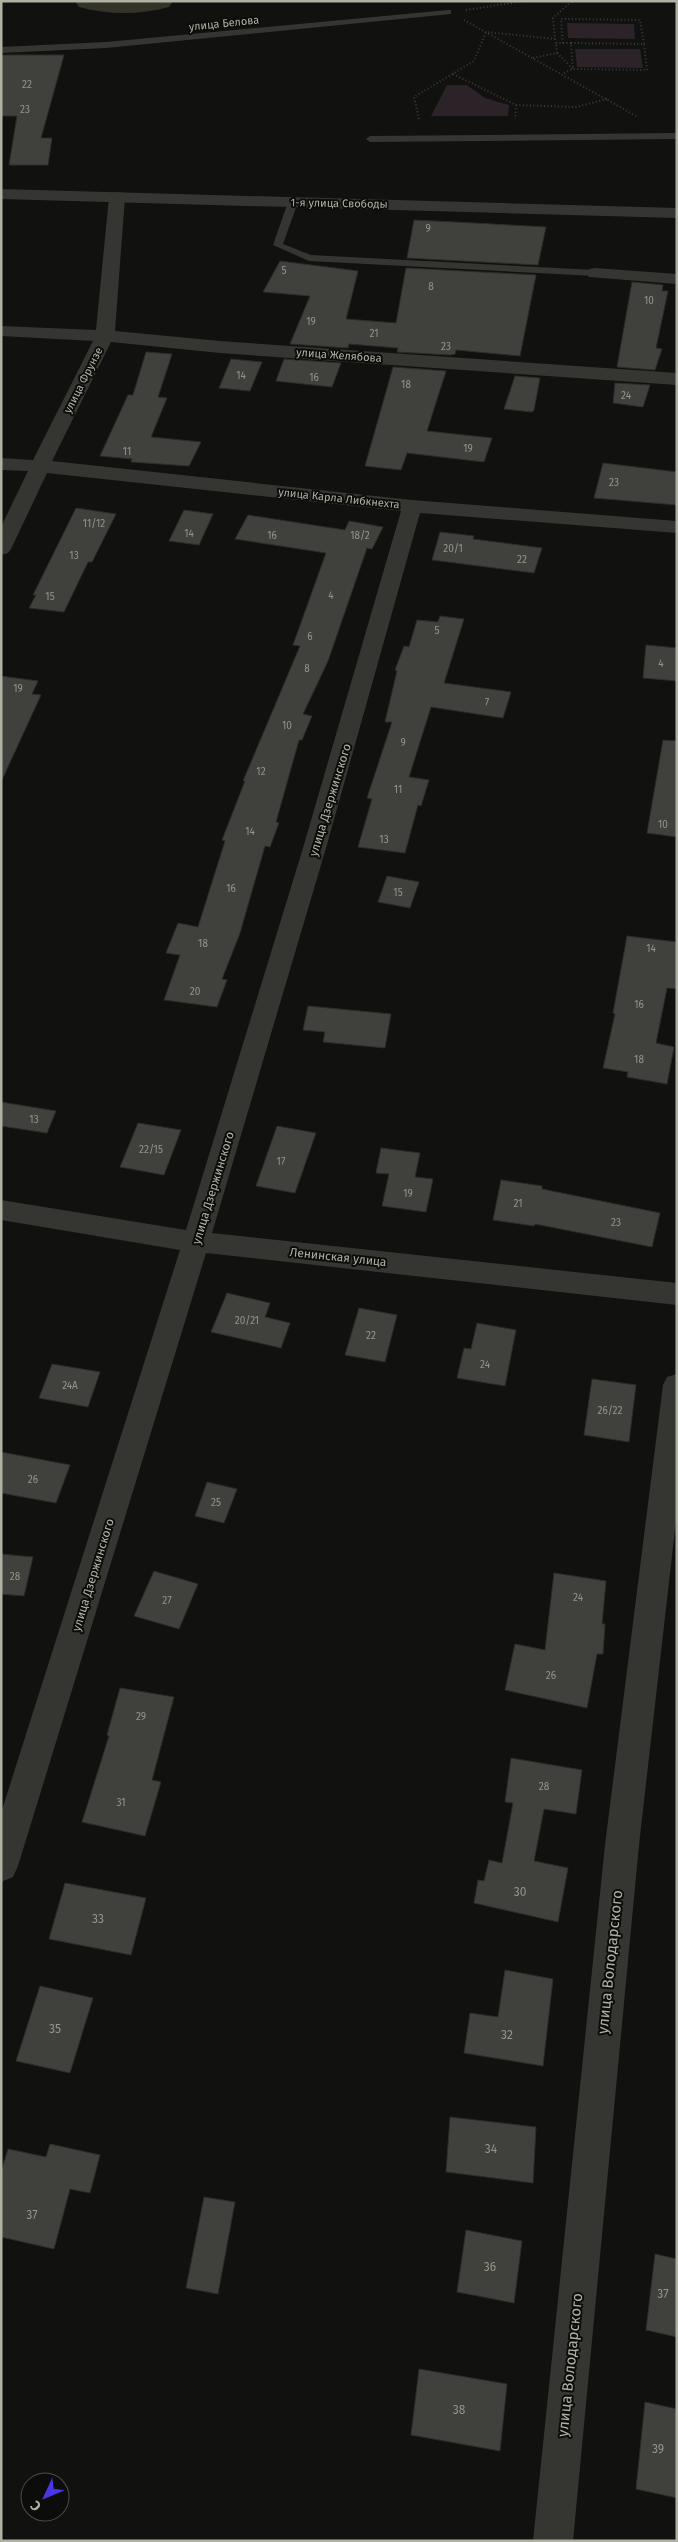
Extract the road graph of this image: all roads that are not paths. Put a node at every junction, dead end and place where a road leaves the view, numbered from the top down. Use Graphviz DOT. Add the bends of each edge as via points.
graph roads {
  1 [pos="448,12"];
  2 [pos="1,50"];
  3 [pos="677,136"];
  4 [pos="370,139"];
  5 [pos="1,194"];
  6 [pos="116,198"];
  7 [pos="293,202"];
  8 [pos="677,212"];
  9 [pos="595,273"];
  10 [pos="677,279"];
  11 [pos="1,331"];
  12 [pos="105,336"];
  13 [pos="677,379"];
  14 [pos="1,464"];
  15 [pos="40,466"];
  16 [pos="412,506"];
  17 [pos="677,527"];
  18 [pos="1,549"];
  19 [pos="1,1210"];
  20 [pos="197,1242"];
  21 [pos="677,1294"];
  22 [pos="677,1385"];
  23 [pos="1,1866"];
  24 [pos="553,2541"];
  1 -- 2 [label="lane, улица Белова" via="106,45"];
  3 -- 4 [label="lane"];
  5 -- 6 [label="street, 1-я улица Свободы"];
  6 -- 7 [label="street, 1-я улица Свободы"];
  6 -- 12 [label="street, улица Фрунзе"];
  7 -- 8 [label="street, 1-я улица Свободы"];
  7 -- 9 [label="lane" via="278,245 309,258"];
  9 -- 10 [label="street"];
  11 -- 12 [label="street, улица Желябова"];
  12 -- 13 [label="street, улица Желябова" via="230,348"];
  12 -- 15 [label="street, улица Фрунзе"];
  14 -- 15 [label="street, улица Карла Либкнехта"];
  15 -- 16 [label="street, улица Карла Либкнехта"];
  15 -- 18 [label="street, улица Фрунзе"];
  16 -- 17 [label="street, улица Карла Либкнехта"];
  16 -- 20 [label="street, улица Дзержинского" via="347,744"];
  19 -- 20 [label="street, Ленинская улица"];
  20 -- 21 [label="street, Ленинская улица"];
  20 -- 23 [label="street, улица Дзержинского"];
  22 -- 24 [label="street, улица Володарского" via="622,1845"];
}
